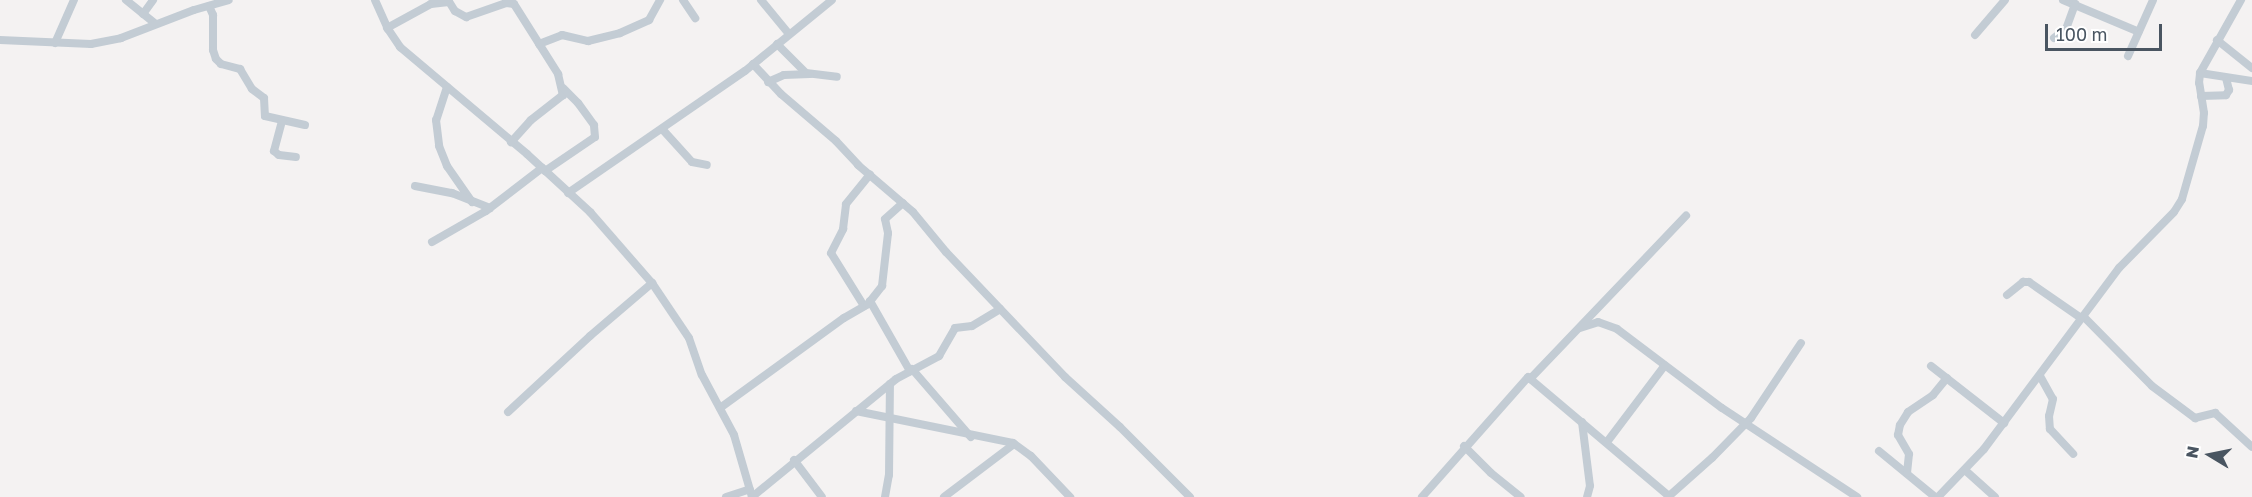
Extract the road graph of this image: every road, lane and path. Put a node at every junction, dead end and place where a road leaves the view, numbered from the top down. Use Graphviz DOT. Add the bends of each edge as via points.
graph roads {
  1 [pos="74,0"];
  2 [pos="126,0"];
  3 [pos="153,0"];
  4 [pos="229,0"];
  5 [pos="375,0"];
  6 [pos="660,0"];
  7 [pos="761,0"];
  8 [pos="832,0"];
  9 [pos="2005,0"];
  10 [pos="2062,0"];
  11 [pos="2153,0"];
  12 [pos="2241,0"];
  13 [pos="448,1"];
  14 [pos="686,1"];
  15 [pos="823,3"];
  16 [pos="205,4"];
  17 [pos="2074,4"];
  18 [pos="143,14"];
  19 [pos="695,18"];
  20 [pos="156,24"];
  21 [pos="387,28"];
  22 [pos="2139,32"];
  23 [pos="789,34"];
  24 [pos="1975,34"];
  25 [pos="2054,38"];
  26 [pos="0,40"];
  27 [pos="2217,40"];
  28 [pos="55,43"];
  29 [pos="539,44"];
  30 [pos="777,44"];
  31 [pos="2128,56"];
  32 [pos="753,64"];
  33 [pos="2252,69"];
  34 [pos="2200,73"];
  35 [pos="810,74"];
  36 [pos="837,77"];
  37 [pos="2226,78"];
  38 [pos="2252,81"];
  39 [pos="768,82"];
  40 [pos="447,87"];
  41 [pos="563,88"];
  42 [pos="2201,96"];
  43 [pos="282,121"];
  44 [pos="305,125"];
  45 [pos="663,130"];
  46 [pos="511,142"];
  47 [pos="296,157"];
  48 [pos="707,165"];
  49 [pos="543,169"];
  50 [pos="870,174"];
  51 [pos="415,186"];
  52 [pos="568,193"];
  53 [pos="472,202"];
  54 [pos="903,203"];
  55 [pos="490,208"];
  56 [pos="1686,216"];
  57 [pos="432,242"];
  58 [pos="652,283"];
  59 [pos="2007,295"];
  60 [pos="867,304"];
  61 [pos="1000,309"];
  62 [pos="2082,317"];
  63 [pos="1580,328"];
  64 [pos="1801,343"];
  65 [pos="1665,365"];
  66 [pos="1931,366"];
  67 [pos="911,370"];
  68 [pos="2040,376"];
  69 [pos="1947,378"];
  70 [pos="1530,379"];
  71 [pos="890,384"];
  72 [pos="720,408"];
  73 [pos="856,411"];
  74 [pos="508,412"];
  75 [pos="891,417"];
  76 [pos="1582,422"];
  77 [pos="1746,422"];
  78 [pos="2004,423"];
  79 [pos="971,437"];
  80 [pos="1606,442"];
  81 [pos="1014,444"];
  82 [pos="1464,446"];
  83 [pos="2252,447"];
  84 [pos="1879,451"];
  85 [pos="2073,454"];
  86 [pos="795,460"];
  87 [pos="1966,471"];
  88 [pos="1907,473"];
  89 [pos="751,494"];
  90 [pos="1669,496"];
  91 [pos="726,497"];
  92 [pos="822,497"];
  93 [pos="885,497"];
  94 [pos="944,497"];
  95 [pos="1070,497"];
  96 [pos="1190,497"];
  97 [pos="1422,497"];
  98 [pos="1521,497"];
  99 [pos="1587,497"];
  100 [pos="1857,497"];
  101 [pos="1937,497"];
  102 [pos="1995,497"];
  1 -- 28 [label="street"];
  2 -- 18 [label="street"];
  3 -- 18 [label="street"];
  4 -- 16 [label="street"];
  5 -- 21 [label="street"];
  6 -- 29 [label="street" via="649,20 620,33 588,41 562,35"];
  7 -- 23 [label="street"];
  8 -- 15 [label="street"];
  9 -- 24 [label="street"];
  10 -- 17 [label="street"];
  11 -- 22 [label="street"];
  12 -- 27 [label="street"];
  13 -- 21 [label="street" via="431,4"];
  13 -- 29 [label="street" via="466,17 510,2"];
  14 -- 19 [label="street"];
  15 -- 23 [label="street"];
  16 -- 20 [label="street"];
  16 -- 43 [label="street" via="213,15 211,34 216,59 240,69 252,89 266,99 265,116"];
  17 -- 22 [label="street"];
  17 -- 25 [label="street" via="2066,29"];
  18 -- 20 [label="street"];
  20 -- 28 [label="street" via="121,38 91,44"];
  21 -- 40 [label="street" via="413,60"];
  22 -- 31 [label="street"];
  23 -- 30 [label="street"];
  26 -- 28 [label="street"];
  27 -- 33 [label="street"];
  27 -- 34 [label="street"];
  29 -- 41 [label="street"];
  30 -- 32 [label="street"];
  30 -- 35 [label="street"];
  32 -- 39 [label="street"];
  32 -- 45 [label="street"];
  34 -- 37 [label="street"];
  34 -- 42 [label="street"];
  35 -- 36 [label="street"];
  35 -- 39 [label="street" via="784,75"];
  37 -- 38 [label="street"];
  37 -- 42 [label="street" via="2226,95"];
  39 -- 50 [label="street"];
  40 -- 46 [label="street"];
  40 -- 53 [label="street" via="436,120 439,146 447,166"];
  41 -- 46 [label="street" via="563,95"];
  41 -- 49 [label="street" via="594,125 595,137"];
  42 -- 62 [label="street" via="2203,126 2182,199 2119,268"];
  43 -- 44 [label="street"];
  43 -- 47 [label="street" via="274,152"];
  45 -- 48 [label="street" via="692,162"];
  45 -- 52 [label="street"];
  46 -- 49 [label="street"];
  49 -- 52 [label="street"];
  49 -- 55 [label="street"];
  50 -- 54 [label="street"];
  50 -- 60 [label="street" via="846,204 843,229 831,253"];
  51 -- 53 [label="street" via="452,193"];
  52 -- 58 [label="street"];
  53 -- 55 [label="street"];
  54 -- 60 [label="street" via="885,219 888,233 882,286"];
  54 -- 61 [label="street"];
  55 -- 57 [label="street"];
  56 -- 63 [label="street"];
  58 -- 72 [label="street" via="689,338 702,375"];
  58 -- 74 [label="street"];
  59 -- 62 [label="street" via="2029,282"];
  60 -- 67 [label="street"];
  60 -- 72 [label="street"];
  61 -- 67 [label="street" via="972,326 955,328 939,356"];
  61 -- 96 [label="street"];
  62 -- 68 [label="street"];
  62 -- 83 [label="street" via="2152,387 2194,418 2215,413"];
  63 -- 65 [label="street" via="1598,321 1607,324"];
  63 -- 70 [label="street"];
  64 -- 77 [label="street"];
  65 -- 77 [label="street"];
  65 -- 80 [label="street"];
  66 -- 69 [label="street"];
  67 -- 71 [label="street"];
  67 -- 79 [label="street"];
  68 -- 78 [label="street"];
  68 -- 85 [label="street" via="2053,399 2050,429"];
  69 -- 78 [label="street"];
  69 -- 88 [label="street" via="1933,395 1908,412 1900,425 1898,435 1909,454"];
  70 -- 76 [label="street"];
  70 -- 82 [label="street"];
  71 -- 73 [label="street"];
  71 -- 75 [label="street"];
  72 -- 89 [label="street" via="734,435"];
  73 -- 75 [label="street"];
  73 -- 86 [label="street"];
  75 -- 79 [label="street"];
  75 -- 93 [label="street"];
  76 -- 80 [label="street"];
  76 -- 99 [label="street" via="1590,486"];
  77 -- 90 [label="street"];
  77 -- 100 [label="street"];
  78 -- 87 [label="street"];
  79 -- 81 [label="street"];
  80 -- 90 [label="street"];
  81 -- 94 [label="street"];
  81 -- 95 [label="street"];
  82 -- 97 [label="street"];
  82 -- 98 [label="street"];
  84 -- 88 [label="street"];
  86 -- 89 [label="street"];
  86 -- 92 [label="street"];
  87 -- 101 [label="street"];
  87 -- 102 [label="street"];
  88 -- 101 [label="street"];
  89 -- 91 [label="street"];
}
